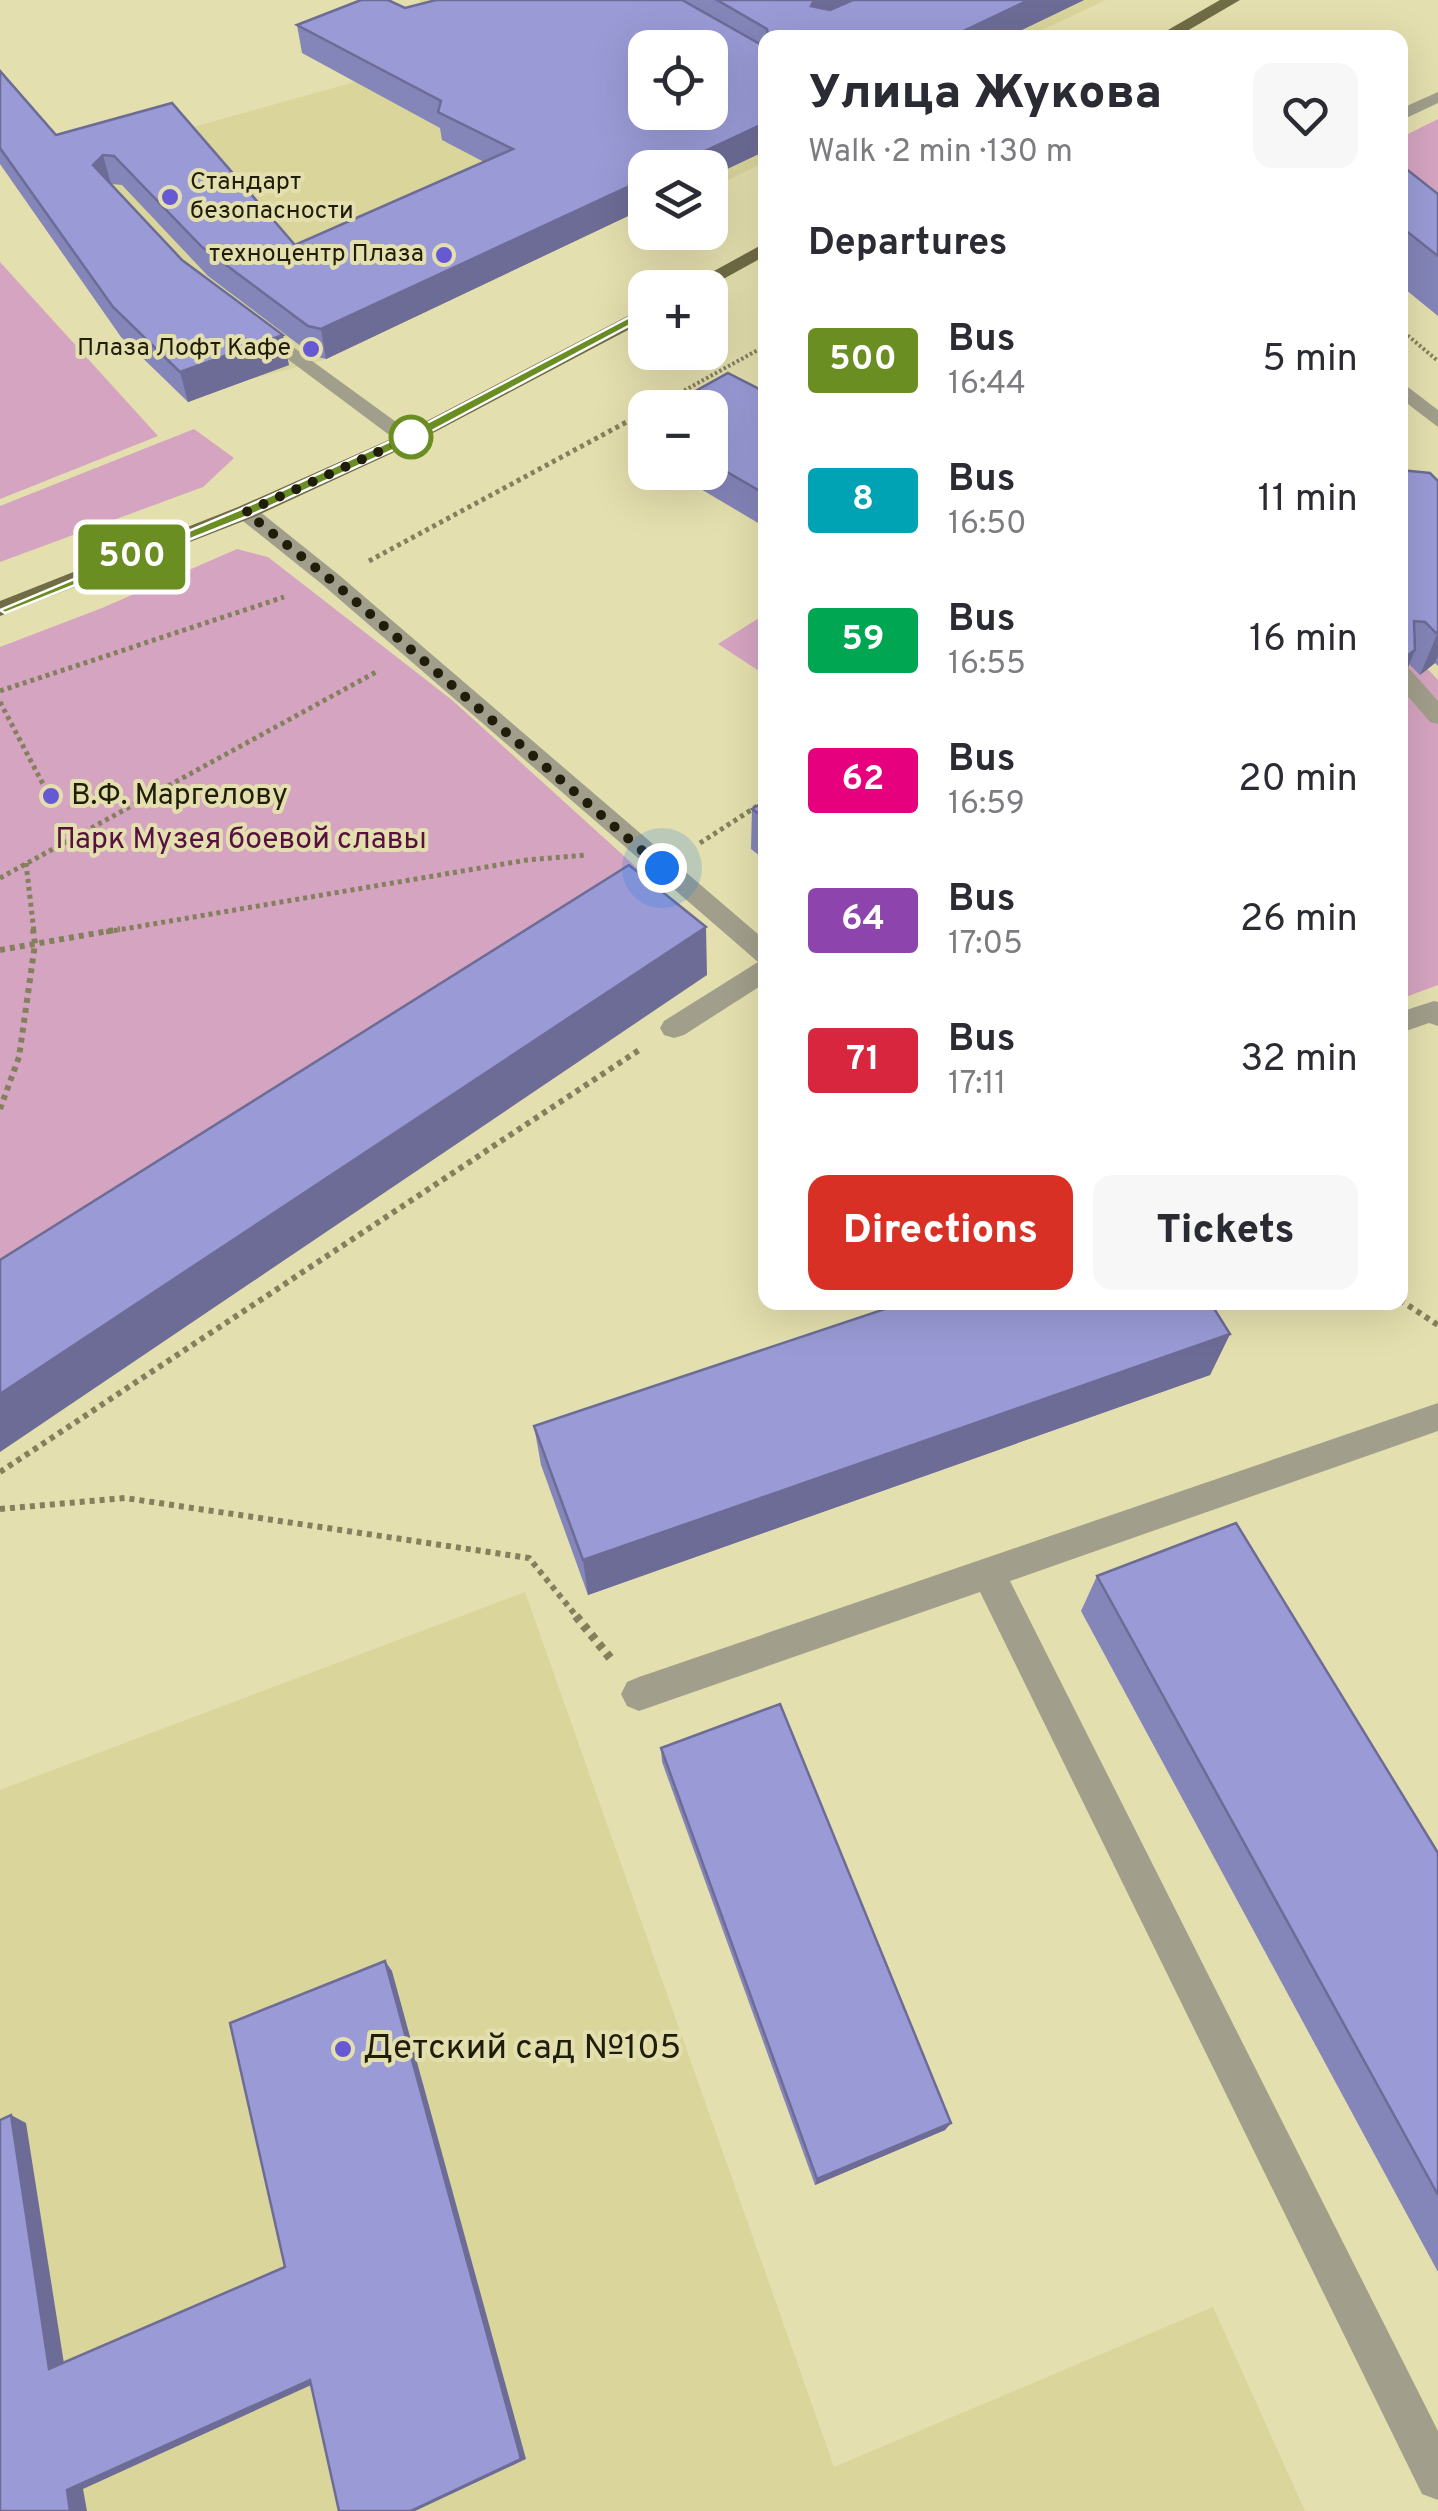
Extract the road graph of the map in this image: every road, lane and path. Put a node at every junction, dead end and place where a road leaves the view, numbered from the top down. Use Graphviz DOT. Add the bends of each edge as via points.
graph roads {
  1 [pos="1232,0"];
  2 [pos="1177,30"];
  3 [pos="1438,97"];
  4 [pos="1408,112"];
  5 [pos="758,253"];
  6 [pos="726,270"];
  7 [pos="229,306"];
  8 [pos="628,321"];
  9 [pos="1408,336"];
  10 [pos="758,350"];
  11 [pos="1438,361"];
  12 [pos="686,390"];
  13 [pos="1408,401"];
  14 [pos="1438,420"];
  15 [pos="628,421"];
  16 [pos="406,439"];
  17 [pos="246,512"];
  18 [pos="331,580"];
  19 [pos="0,610"];
  20 [pos="414,652"];
  21 [pos="1408,681"];
  22 [pos="0,691"];
  23 [pos="0,702"];
  24 [pos="1438,716"];
  25 [pos="44,786"];
  26 [pos="758,806"];
  27 [pos="26,864"];
  28 [pos="662,868"];
  29 [pos="0,878"];
  30 [pos="35,944"];
  31 [pos="758,949"];
  32 [pos="0,950"];
  33 [pos="758,974"];
  34 [pos="1438,1016"];
  35 [pos="1408,1020"];
  36 [pos="674,1028"];
  37 [pos="0,1109"];
  38 [pos="1408,1305"];
  39 [pos="1438,1324"];
  40 [pos="1438,1417"];
  41 [pos="0,1472"];
  42 [pos="0,1509"];
  43 [pos="988,1573"];
  44 [pos="639,1694"];
  45 [pos="1438,2478"];
  1 -- 2 [label="main road"];
  3 -- 4 [label="street"];
  5 -- 6 [label="main road"];
  7 -- 16 [label="street"];
  8 -- 16 [label="main road"];
  9 -- 11 [label="path"];
  10 -- 12 [label="path"];
  13 -- 14 [label="street"];
  15 -- 18 [label="path"];
  16 -- 17 [label="main road"];
  17 -- 18 [label="street"];
  17 -- 19 [label="main road"];
  18 -- 20 [label="street"];
  18 -- 22 [label="path"];
  20 -- 27 [label="path"];
  20 -- 28 [label="street"];
  21 -- 24 [label="street"];
  23 -- 25 [label="path"];
  26 -- 28 [label="path"];
  27 -- 29 [label="path"];
  27 -- 30 [label="path"];
  28 -- 30 [label="path" via="591,854 527,860"];
  28 -- 31 [label="street"];
  30 -- 32 [label="path"];
  30 -- 37 [label="path" via="20,1058"];
  33 -- 36 [label="street"];
  34 -- 35 [label="street" via="1434,1011"];
  36 -- 41 [label="path"];
  38 -- 39 [label="path"];
  40 -- 43 [label="street"];
  42 -- 44 [label="path" via="125,1498 529,1558"];
  43 -- 44 [label="street"];
  43 -- 45 [label="street"];
}
